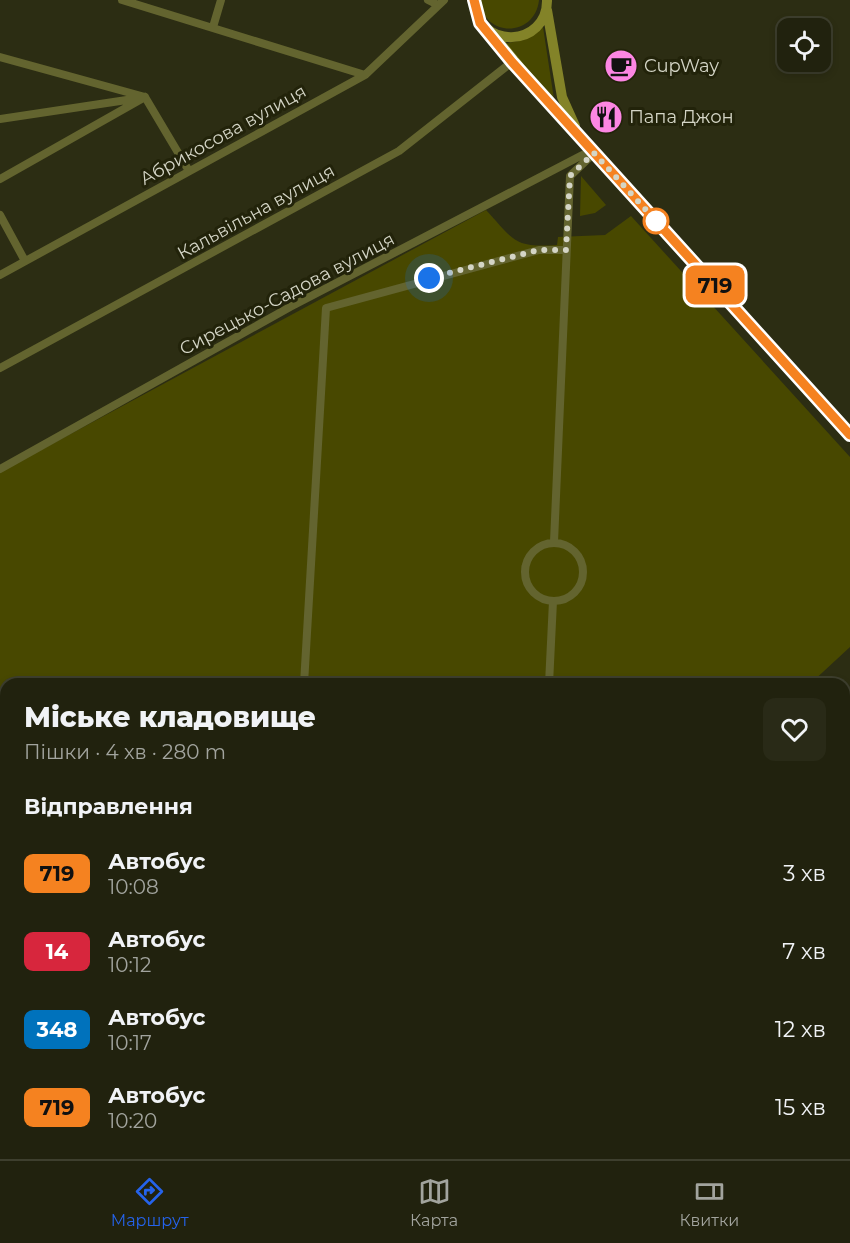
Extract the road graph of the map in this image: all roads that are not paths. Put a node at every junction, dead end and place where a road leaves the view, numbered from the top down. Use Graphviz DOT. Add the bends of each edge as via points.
graph roads {
  1 [pos="122,0"];
  2 [pos="221,0"];
  3 [pos="428,0"];
  4 [pos="468,0"];
  5 [pos="441,3"];
  6 [pos="474,5"];
  7 [pos="547,5"];
  8 [pos="213,27"];
  9 [pos="491,32"];
  10 [pos="0,57"];
  11 [pos="512,62"];
  12 [pos="365,75"];
  13 [pos="145,97"];
  14 [pos="0,118"];
  15 [pos="580,137"];
  16 [pos="593,151"];
  17 [pos="189,171"];
  18 [pos="0,180"];
  19 [pos="0,215"];
  20 [pos="566,250"];
  21 [pos="26,261"];
  22 [pos="0,275"];
  23 [pos="0,368"];
  24 [pos="850,435"];
  25 [pos="0,469"];
  26 [pos="554,542"];
  27 [pos="553,601"];
  28 [pos="304,678"];
  29 [pos="549,678"];
  1 -- 8 [label="street"];
  2 -- 8 [label="street"];
  3 -- 5 [label="street"];
  4 -- 6 [label="main road"];
  5 -- 12 [label="street, Абрикосова вулиця"];
  6 -- 9 [label="main road" via="480,23"];
  7 -- 9 [label="main road" via="534,29 524,35 501,37"];
  7 -- 15 [label="main road" via="562,97"];
  8 -- 12 [label="street"];
  9 -- 11 [label="main road"];
  10 -- 13 [label="street"];
  11 -- 15 [label="main road"];
  11 -- 23 [label="street, Кальвільна вулиця" via="399,152"];
  12 -- 17 [label="street, Абрикосова вулиця"];
  13 -- 14 [label="street"];
  13 -- 17 [label="street"];
  13 -- 18 [label="street"];
  15 -- 16 [label="main road"];
  16 -- 20 [label="street" via="570,176"];
  16 -- 24 [label="main road"];
  16 -- 25 [label="street, Сирецько-Садова вулиця" via="290,307"];
  17 -- 21 [label="street, Абрикосова вулиця"];
  19 -- 21 [label="street"];
  20 -- 26 [label="street"];
  20 -- 28 [label="street" via="539,250 326,308"];
  21 -- 22 [label="street, Абрикосова вулиця"];
  26 -- 27 [label="street" via="537,547 525,569 535,594"];
  26 -- 27 [label="street" via="576,553 583,570 571,595"];
  27 -- 29 [label="street"];
}
